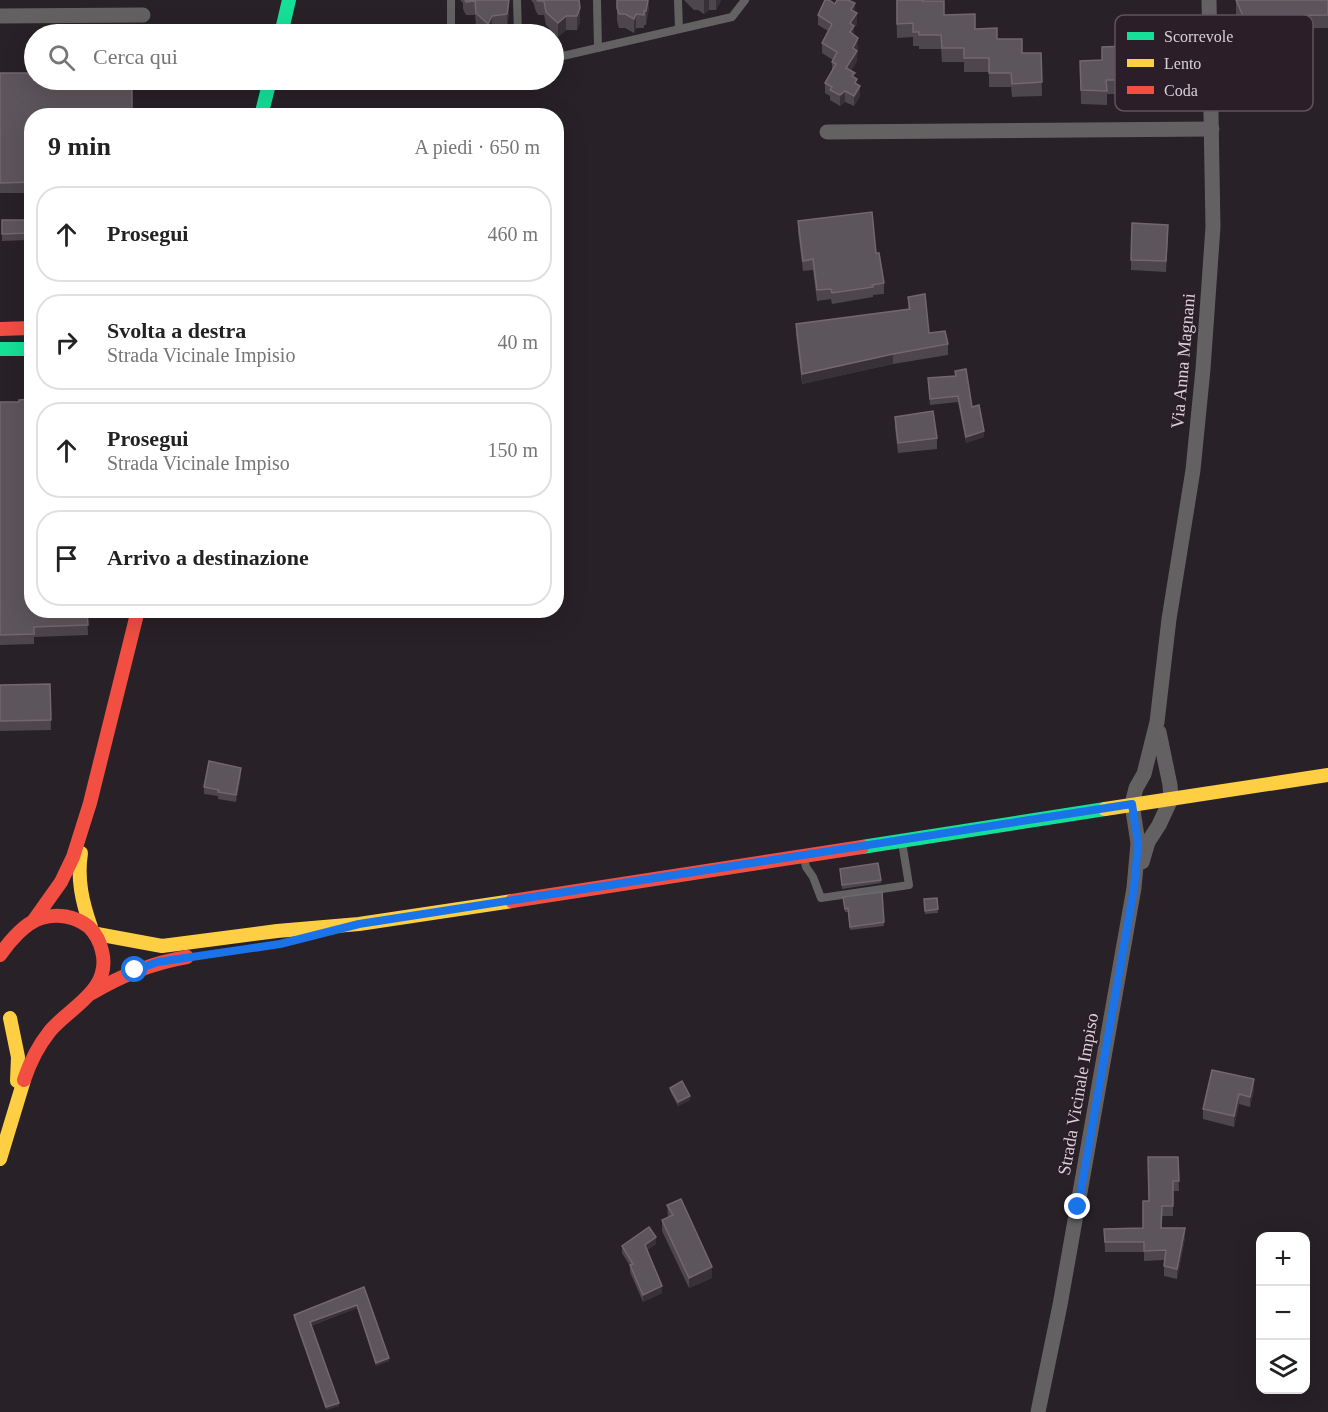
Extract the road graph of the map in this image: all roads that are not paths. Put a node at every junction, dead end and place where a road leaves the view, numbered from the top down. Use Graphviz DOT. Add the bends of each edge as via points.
graph roads {
  1 [pos="289,0"];
  2 [pos="451,0"];
  3 [pos="517,0"];
  4 [pos="597,0"];
  5 [pos="678,0"];
  6 [pos="745,0"];
  7 [pos="1209,0"];
  8 [pos="53,8"];
  9 [pos="143,15"];
  10 [pos="1209,15"];
  11 [pos="0,16"];
  12 [pos="283,24"];
  13 [pos="451,24"];
  14 [pos="518,24"];
  15 [pos="678,29"];
  16 [pos="598,48"];
  17 [pos="564,56"];
  18 [pos="268,90"];
  19 [pos="263,108"];
  20 [pos="1212,111"];
  21 [pos="1212,129"];
  22 [pos="826,132"];
  23 [pos="24,328"];
  24 [pos="0,329"];
  25 [pos="0,349"];
  26 [pos="24,349"];
  27 [pos="136,618"];
  28 [pos="1157,722"];
  29 [pos="1328,775"];
  30 [pos="1171,799"];
  31 [pos="90,803"];
  32 [pos="1132,804"];
  33 [pos="902,840"];
  34 [pos="804,856"];
  35 [pos="1134,888"];
  36 [pos="34,920"];
  37 [pos="359,924"];
  38 [pos="94,931"];
  39 [pos="226,952"];
  40 [pos="1,953"];
  41 [pos="204,955"];
  42 [pos="92,993"];
  43 [pos="5,1014"];
  44 [pos="65,1016"];
  45 [pos="9,1124"];
  46 [pos="0,1159"];
  47 [pos="1038,1412"];
  1 -- 12 [label="main road"];
  2 -- 13 [label="lane"];
  3 -- 14 [label="lane"];
  4 -- 16 [label="lane"];
  5 -- 15 [label="lane"];
  6 -- 15 [label="lane" via="732,17"];
  7 -- 10 [label="street, Via Anna Magnani"];
  8 -- 9 [label="street"];
  8 -- 11 [label="street"];
  15 -- 16 [label="lane"];
  16 -- 17 [label="lane"];
  18 -- 19 [label="main road"];
  20 -- 21 [label="street, Via Anna Magnani"];
  21 -- 22 [label="street"];
  21 -- 28 [label="street, Via Anna Magnani" via="1213,227 1203,369 1193,470"];
  23 -- 24 [label="main road"];
  25 -- 26 [label="main road"];
  27 -- 31 [label="main road"];
  28 -- 30 [label="street, Via Anna Magnani"];
  28 -- 32 [label="street, Via Anna Magnani"];
  29 -- 30 [label="main road"];
  30 -- 32 [label="main road"];
  30 -- 35 [label="street" via="1148,842"];
  31 -- 36 [label="main road" via="68,870"];
  31 -- 38 [label="main road" via="78,874 79,893"];
  32 -- 33 [label="main road"];
  32 -- 35 [label="street" via="1138,843"];
  33 -- 34 [label="main road"];
  33 -- 34 [label="lane" via="909,885 821,898"];
  34 -- 37 [label="main road"];
  35 -- 47 [label="street, Strada Vicinale Impiso"];
  36 -- 38 [label="main road" via="66,916"];
  36 -- 40 [label="main road"];
  37 -- 38 [label="main road" via="162,946"];
  37 -- 39 [label="main road" via="280,944"];
  38 -- 42 [label="main road" via="104,958 100,980"];
  41 -- 42 [label="main road" via="147,965"];
  42 -- 44 [label="main road"];
  43 -- 44 [label="main road" via="30,1024"];
  43 -- 45 [label="main road" via="18,1051 19,1067"];
  44 -- 45 [label="main road" via="33,1056"];
  45 -- 46 [label="main road"];
}
